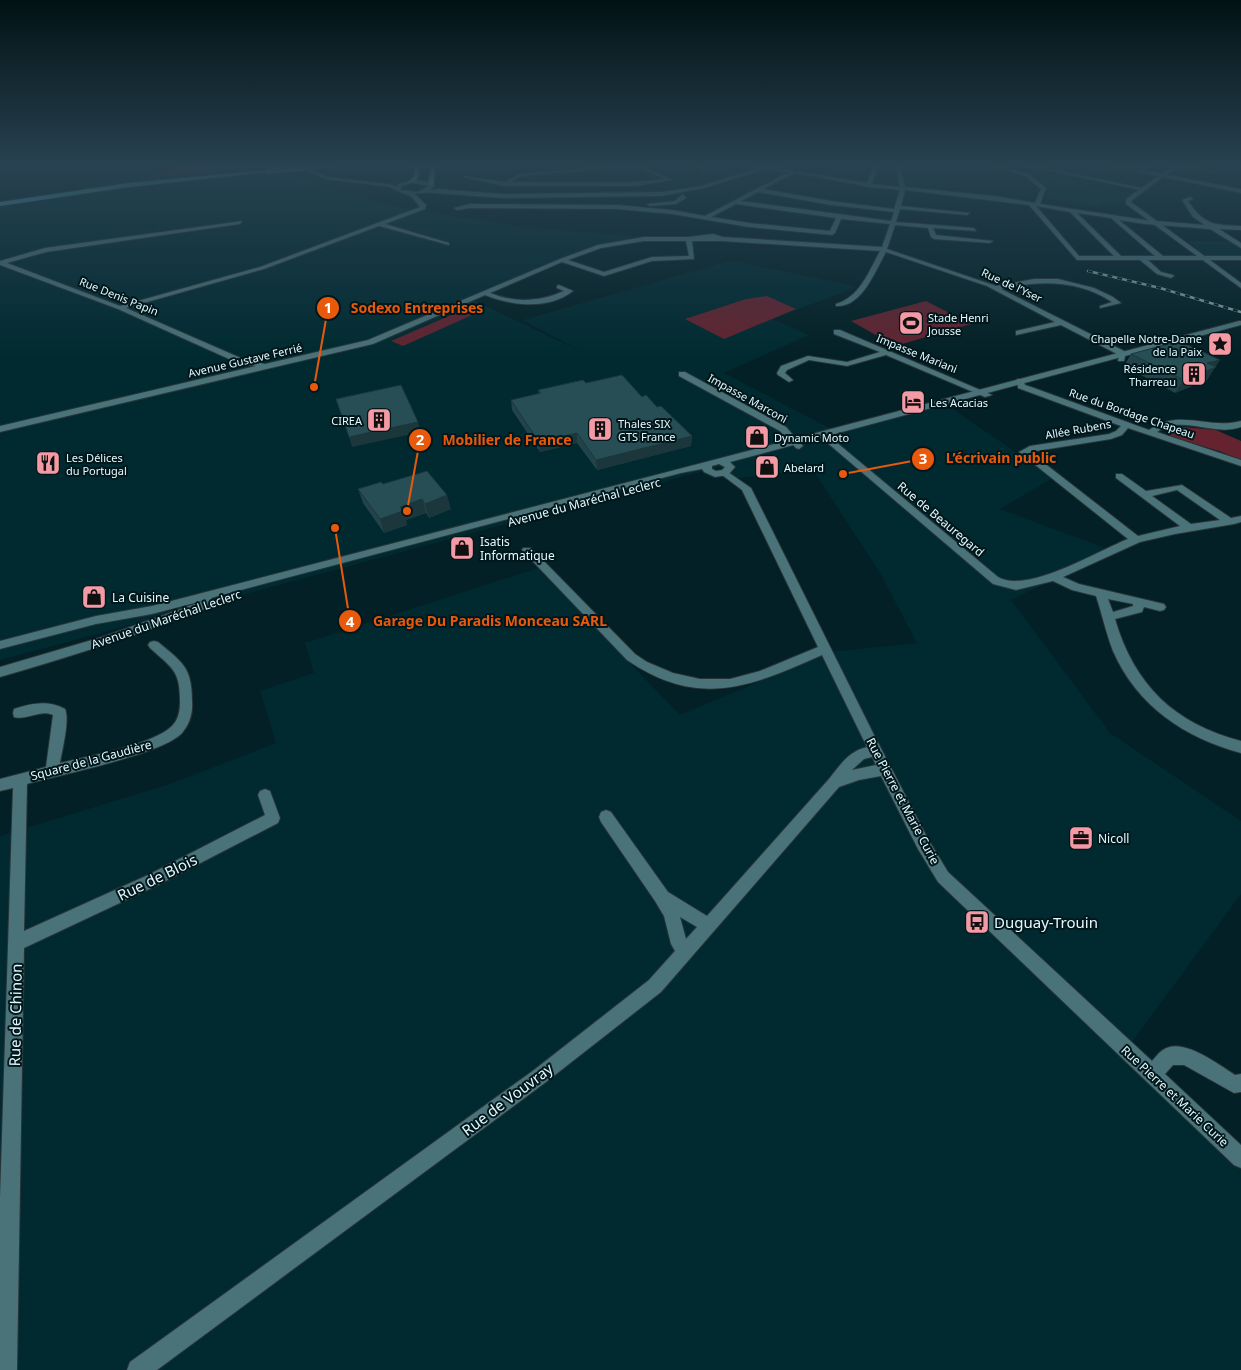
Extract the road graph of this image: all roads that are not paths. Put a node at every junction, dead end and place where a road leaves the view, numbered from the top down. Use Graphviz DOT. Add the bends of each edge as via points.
graph roads {
  1 [pos="185,230"];
  2 [pos="368,230"];
  3 [pos="399,230"];
  4 [pos="800,230"];
  5 [pos="833,230"];
  6 [pos="891,230"];
  7 [pos="931,230"];
  8 [pos="974,230"];
  9 [pos="1055,230"];
  10 [pos="1092,230"];
  11 [pos="1128,230"];
  12 [pos="1166,230"];
  13 [pos="1216,230"];
  14 [pos="689,239"];
  15 [pos="980,240"];
  16 [pos="990,241"];
  17 [pos="447,244"];
  18 [pos="1241,246"];
  19 [pos="883,249"];
  20 [pos="1119,258"];
  21 [pos="1142,258"];
  22 [pos="1161,258"];
  23 [pos="1204,258"];
  24 [pos="1241,258"];
  25 [pos="562,260"];
  26 [pos="0,263"];
  27 [pos="1171,276"];
  28 [pos="1241,286"];
  29 [pos="559,287"];
  30 [pos="996,288"];
  31 [pos="484,293"];
  32 [pos="838,305"];
  33 [pos="1102,307"];
  34 [pos="120,308"];
  35 [pos="1062,322"];
  36 [pos="1240,324"];
  37 [pos="837,332"];
  38 [pos="1019,333"];
  39 [pos="886,353"];
  40 [pos="228,356"];
  41 [pos="1122,356"];
  42 [pos="269,366"];
  43 [pos="239,373"];
  44 [pos="682,374"];
  45 [pos="217,378"];
  46 [pos="789,380"];
  47 [pos="1021,384"];
  48 [pos="985,393"];
  49 [pos="1241,424"];
  50 [pos="1127,425"];
  51 [pos="0,429"];
  52 [pos="1150,433"];
  53 [pos="823,436"];
  54 [pos="797,443"];
  55 [pos="1241,463"];
  56 [pos="726,467"];
  57 [pos="708,468"];
  58 [pos="1119,476"];
  59 [pos="1143,495"];
  60 [pos="1236,520"];
  61 [pos="1189,528"];
  62 [pos="1136,540"];
  63 [pos="527,550"];
  64 [pos="1052,576"];
  65 [pos="1101,593"];
  66 [pos="1140,602"];
  67 [pos="1160,607"];
  68 [pos="1108,617"];
  69 [pos="0,645"];
  70 [pos="154,645"];
  71 [pos="826,649"];
  72 [pos="0,672"];
  73 [pos="20,713"];
  74 [pos="1241,747"];
  75 [pos="876,751"];
  76 [pos="886,769"];
  77 [pos="52,771"];
  78 [pos="20,779"];
  79 [pos="834,783"];
  80 [pos="0,785"];
  81 [pos="266,795"];
  82 [pos="606,817"];
  83 [pos="661,896"];
  84 [pos="709,926"];
  85 [pos="16,943"];
  86 [pos="686,951"];
  87 [pos="1152,1074"];
  88 [pos="1241,1083"];
  89 [pos="1241,1158"];
  90 [pos="6,1370"];
  91 [pos="138,1370"];
  1 -- 26 [label="street" via="45,250"];
  2 -- 34 [label="street" via="262,268"];
  3 -- 17 [label="street"];
  4 -- 5 [label="street" via="832,233"];
  6 -- 19 [label="street"];
  7 -- 15 [label="street" via="934,237"];
  8 -- 15 [label="street"];
  9 -- 20 [label="street" via="1077,258"];
  10 -- 20 [label="street"];
  11 -- 22 [label="street"];
  12 -- 23 [label="street"];
  13 -- 18 [label="street"];
  14 -- 19 [label="street, Avenue Gustave Ferrié" via="717,237"];
  14 -- 25 [label="street, Avenue Gustave Ferrié" via="649,238 614,243"];
  14 -- 25 [label="street" via="692,258 652,259 604,274"];
  15 -- 16 [label="street"];
  19 -- 30 [label="street, Rue de l’Yser"];
  19 -- 32 [label="street" via="860,292"];
  20 -- 21 [label="street"];
  21 -- 22 [label="street"];
  21 -- 27 [label="street" via="1159,273"];
  22 -- 23 [label="street"];
  23 -- 24 [label="street"];
  23 -- 28 [label="street"];
  25 -- 31 [label="street, Avenue Gustave Ferrié"];
  26 -- 34 [label="street, Rue Denis Papin"];
  29 -- 31 [label="street" via="570,291 519,303"];
  30 -- 33 [label="street" via="1038,280 1058,282 1107,295 1118,303"];
  30 -- 35 [label="street, Rue de l’Yser"];
  31 -- 42 [label="street, Avenue Gustave Ferrié" via="370,342"];
  34 -- 40 [label="street, Rue Denis Papin"];
  35 -- 38 [label="street"];
  35 -- 41 [label="street, Rue de l’Yser"];
  36 -- 41 [label="street"];
  37 -- 39 [label="street, Impasse Mariani"];
  39 -- 46 [label="street" via="847,364 808,358 784,368 781,372"];
  39 -- 48 [label="street, Impasse Mariani"];
  40 -- 42 [label="street, Rue Denis Papin"];
  40 -- 43 [label="street, Rue Denis Papin"];
  40 -- 45 [label="street" via="227,368"];
  41 -- 47 [label="street"];
  42 -- 43 [label="street, Avenue Gustave Ferrié"];
  43 -- 45 [label="street, Avenue Gustave Ferrié"];
  44 -- 54 [label="street, Impasse Marconi" via="783,429"];
  45 -- 51 [label="street, Avenue Gustave Ferrié"];
  47 -- 48 [label="street"];
  47 -- 50 [label="street, Rue du Bordage Chapeau"];
  48 -- 53 [label="street"];
  49 -- 52 [label="street" via="1226,428 1178,422 1168,423"];
  50 -- 52 [label="street, Rue du Bordage Chapeau"];
  50 -- 62 [label="street, Allée Rubens" via="1111,436 1024,452"];
  52 -- 55 [label="street, Rue du Bordage Chapeau"];
  53 -- 54 [label="street"];
  53 -- 64 [label="street, Rue de Beauregard" via="1000,584 1020,586"];
  54 -- 56 [label="street"];
  56 -- 57 [label="street" via="715,474"];
  56 -- 57 [label="street" via="715,460"];
  56 -- 71 [label="street, Rue Pierre et Marie Curie" via="746,488"];
  57 -- 69 [label="street, Avenue du Maréchal Leclerc" via="152,610 96,620"];
  57 -- 72 [label="street, Avenue du Maréchal Leclerc" via="212,601 97,643"];
  58 -- 59 [label="street"];
  59 -- 60 [label="street" via="1178,487"];
  59 -- 61 [label="street"];
  60 -- 61 [label="street, Rue de Beauregard"];
  61 -- 62 [label="street, Rue de Beauregard"];
  62 -- 64 [label="street, Rue de Beauregard"];
  63 -- 71 [label="street" via="631,657 646,668 672,678 719,685 743,682"];
  64 -- 65 [label="street" via="1076,587"];
  65 -- 66 [label="street"];
  65 -- 68 [label="street"];
  66 -- 67 [label="street"];
  66 -- 68 [label="street" via="1138,608"];
  68 -- 74 [label="street" via="1124,661 1156,702 1206,736"];
  70 -- 77 [label="street, Square de la Gaudière" via="184,676 187,708 182,726 165,739 146,746"];
  71 -- 75 [label="street, Rue Pierre et Marie Curie"];
  73 -- 77 [label="street" via="52,708 60,713"];
  75 -- 76 [label="street, Rue Pierre et Marie Curie"];
  75 -- 79 [label="street, Rue de Vouvray" via="861,754 850,762"];
  76 -- 79 [label="street, Rue de Vouvray"];
  76 -- 87 [label="street, Rue Pierre et Marie Curie" via="943,877"];
  77 -- 78 [label="street, Square de la Gaudière"];
  78 -- 80 [label="street, Square de la Gaudière"];
  78 -- 85 [label="street, Rue de Chinon"];
  79 -- 84 [label="street, Rue de Vouvray"];
  81 -- 85 [label="street, Rue de Blois" via="273,818 153,880"];
  82 -- 83 [label="street"];
  83 -- 84 [label="street"];
  83 -- 86 [label="street" via="671,914 679,944"];
  84 -- 86 [label="street, Rue de Vouvray"];
  85 -- 90 [label="street, Rue de Chinon"];
  86 -- 91 [label="street, Rue de Vouvray" via="655,986 540,1076"];
  87 -- 88 [label="street" via="1169,1056 1186,1056 1234,1084"];
  87 -- 89 [label="street, Rue Pierre et Marie Curie"];
}
